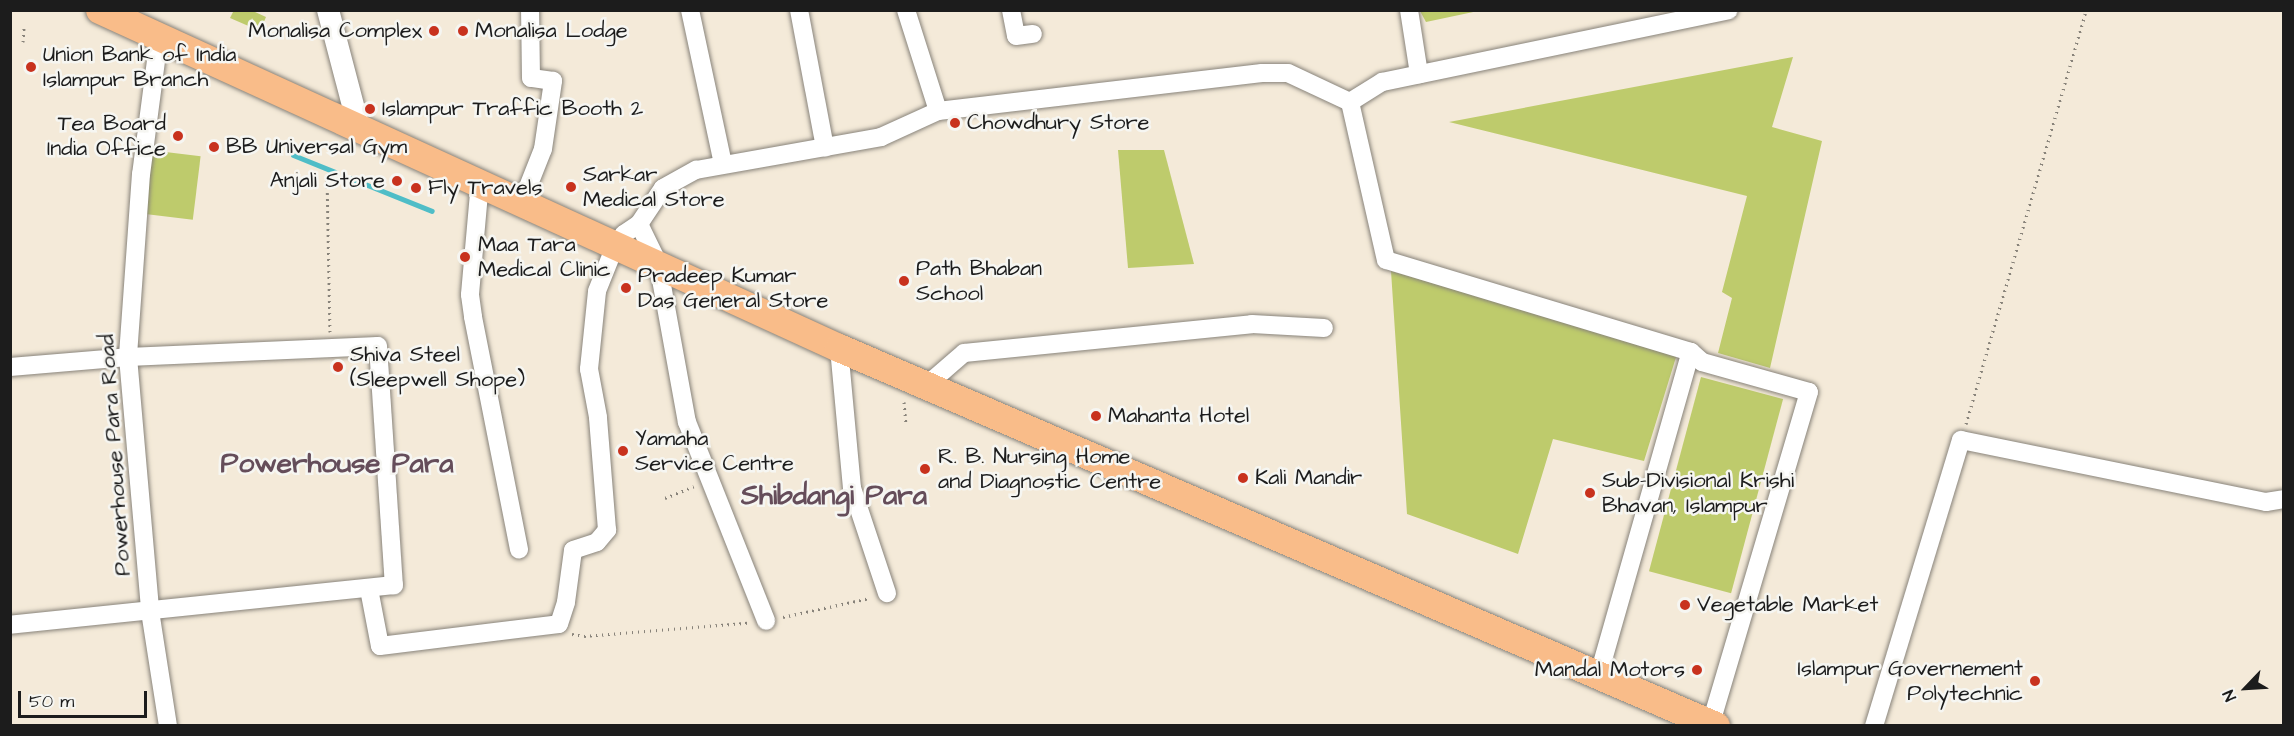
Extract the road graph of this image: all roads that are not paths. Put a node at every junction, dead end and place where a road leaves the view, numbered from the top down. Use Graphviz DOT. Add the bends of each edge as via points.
graph roads {
  1 [pos="100,10"];
  2 [pos="328,10"];
  3 [pos="530,10"];
  4 [pos="690,10"];
  5 [pos="799,10"];
  6 [pos="906,10"];
  7 [pos="1011,10"];
  8 [pos="1409,10"];
  9 [pos="1729,10"];
  10 [pos="1033,34"];
  11 [pos="159,38"];
  12 [pos="1419,74"];
  13 [pos="1350,102"];
  14 [pos="938,111"];
  15 [pos="359,128"];
  16 [pos="825,148"];
  17 [pos="723,164"];
  18 [pos="480,182"];
  19 [pos="522,202"];
  20 [pos="639,224"];
  21 [pos="615,246"];
  22 [pos="658,263"];
  23 [pos="1324,328"];
  24 [pos="839,348"];
  25 [pos="1692,352"];
  26 [pos="129,357"];
  27 [pos="10,367"];
  28 [pos="927,385"];
  29 [pos="2283,499"];
  30 [pos="519,550"];
  31 [pos="369,589"];
  32 [pos="887,593"];
  33 [pos="150,611"];
  34 [pos="766,621"];
  35 [pos="10,625"];
  36 [pos="1599,674"];
  37 [pos="1714,724"];
  38 [pos="168,726"];
  39 [pos="1874,726"];
  1 -- 11 [label="main road"];
  2 -- 15 [label="street"];
  3 -- 19 [label="street" via="531,78 553,81 543,149"];
  4 -- 17 [label="street"];
  5 -- 16 [label="street"];
  6 -- 14 [label="street"];
  7 -- 10 [label="street" via="1016,36"];
  8 -- 12 [label="street"];
  9 -- 12 [label="street"];
  11 -- 15 [label="main road"];
  11 -- 26 [label="street, Powerhouse Para Road" via="141,174"];
  12 -- 13 [label="street" via="1382,82"];
  13 -- 14 [label="street" via="1288,73 1262,73"];
  13 -- 25 [label="street" via="1386,260"];
  14 -- 16 [label="street" via="881,136"];
  15 -- 18 [label="main road"];
  16 -- 17 [label="street"];
  17 -- 20 [label="street" via="696,170 663,188"];
  18 -- 19 [label="main road"];
  18 -- 30 [label="street" via="470,295 472,318"];
  19 -- 21 [label="main road"];
  20 -- 21 [label="street"];
  20 -- 22 [label="street"];
  21 -- 22 [label="main road"];
  21 -- 31 [label="street" via="597,291 589,369 598,417 607,530 597,542 573,550 559,624 380,646"];
  22 -- 24 [label="main road"];
  22 -- 34 [label="street" via="677,385 687,422"];
  23 -- 28 [label="street" via="1252,324 964,353"];
  24 -- 28 [label="main road"];
  24 -- 32 [label="street" via="852,488"];
  25 -- 36 [label="street"];
  25 -- 37 [label="street" via="1701,362 1809,392"];
  26 -- 27 [label="street"];
  26 -- 31 [label="street" via="378,346 394,585"];
  26 -- 33 [label="street, Powerhouse Para Road"];
  28 -- 36 [label="main road"];
  29 -- 39 [label="street" via="2266,502 1962,440"];
  31 -- 33 [label="street"];
  33 -- 35 [label="street"];
  33 -- 38 [label="street, Powerhouse Para Road"];
  36 -- 37 [label="main road"];
}
